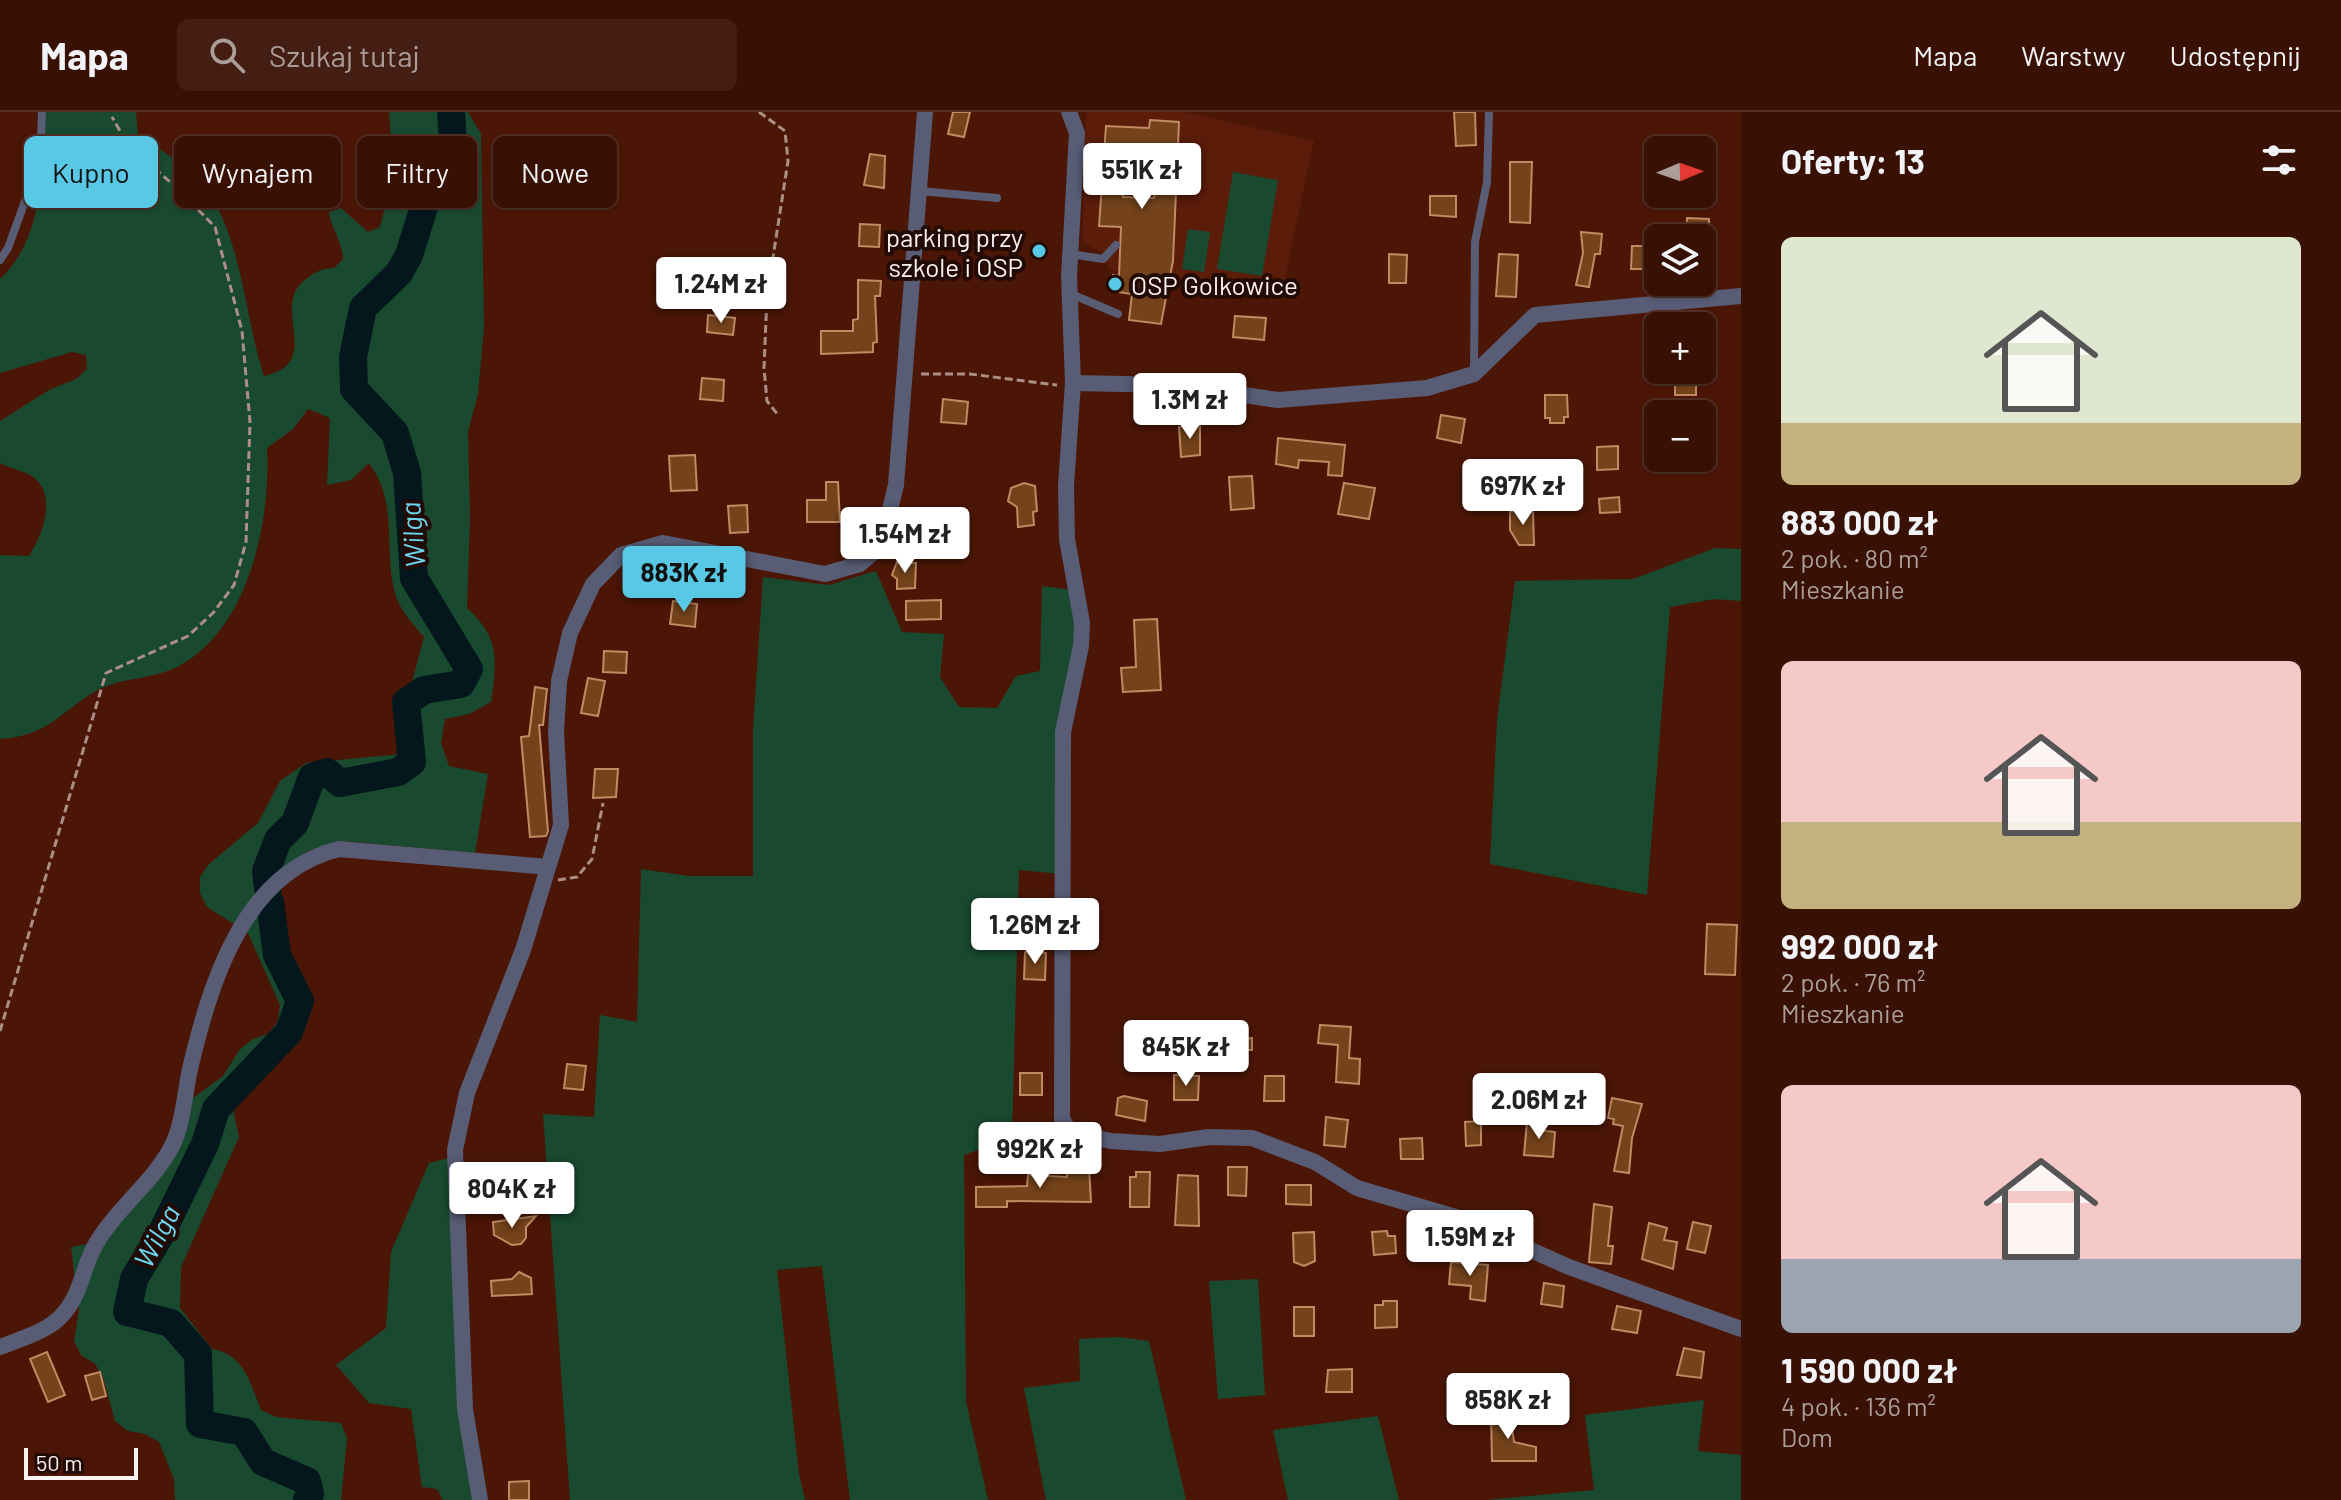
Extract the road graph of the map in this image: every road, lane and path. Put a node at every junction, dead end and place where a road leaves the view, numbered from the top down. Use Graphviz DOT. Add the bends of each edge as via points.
graph roads {
  1 [pos="42,112"];
  2 [pos="759,112"];
  3 [pos="925,112"];
  4 [pos="1069,112"];
  5 [pos="1489,112"];
  6 [pos="112,117"];
  7 [pos="920,191"];
  8 [pos="997,198"];
  9 [pos="1116,245"];
  10 [pos="1070,254"];
  11 [pos="0,260"];
  12 [pos="1069,293"];
  13 [pos="1741,296"];
  14 [pos="1118,314"];
  15 [pos="1474,374"];
  16 [pos="906,377"];
  17 [pos="1073,383"];
  18 [pos="778,415"];
  19 [pos="603,803"];
  20 [pos="546,872"];
  21 [pos="0,1031"];
  22 [pos="1741,1329"];
  23 [pos="0,1347"];
  24 [pos="480,1500"];
  1 -- 11 [label="lane" via="40,160"];
  2 -- 18 [label="path" via="785,131 788,161 767,296 764,368 767,401"];
  3 -- 7 [label="street"];
  4 -- 10 [label="street" via="1077,133"];
  5 -- 15 [label="lane" via="1489,164 1474,258"];
  6 -- 21 [label="path" via="129,147 215,227 242,331 250,422 246,542 234,585 213,613 188,636 106,673"];
  7 -- 8 [label="lane"];
  7 -- 16 [label="street"];
  9 -- 10 [label="lane" via="1103,259"];
  10 -- 12 [label="street"];
  12 -- 14 [label="lane"];
  12 -- 17 [label="street"];
  13 -- 15 [label="street" via="1535,315"];
  15 -- 17 [label="street" via="1427,388 1278,400 1175,385"];
  16 -- 17 [label="path" via="930,372"];
  16 -- 20 [label="street" via="896,485 881,546 860,564 825,574 663,543 621,555 593,584 570,633 559,681 561,825"];
  17 -- 22 [label="street" via="1067,539 1082,623 1063,732 1062,1119 1070,1132 1160,1144 1252,1138 1315,1162 1357,1188 1459,1218 1569,1267"];
  19 -- 20 [label="path" via="586,869 565,881"];
  20 -- 23 [label="street" via="339,849 315,855 275,886 232,939 198,1036 173,1145 96,1243 80,1289 63,1315"];
  20 -- 24 [label="street" via="523,950 467,1093 455,1150 465,1409"];
}
